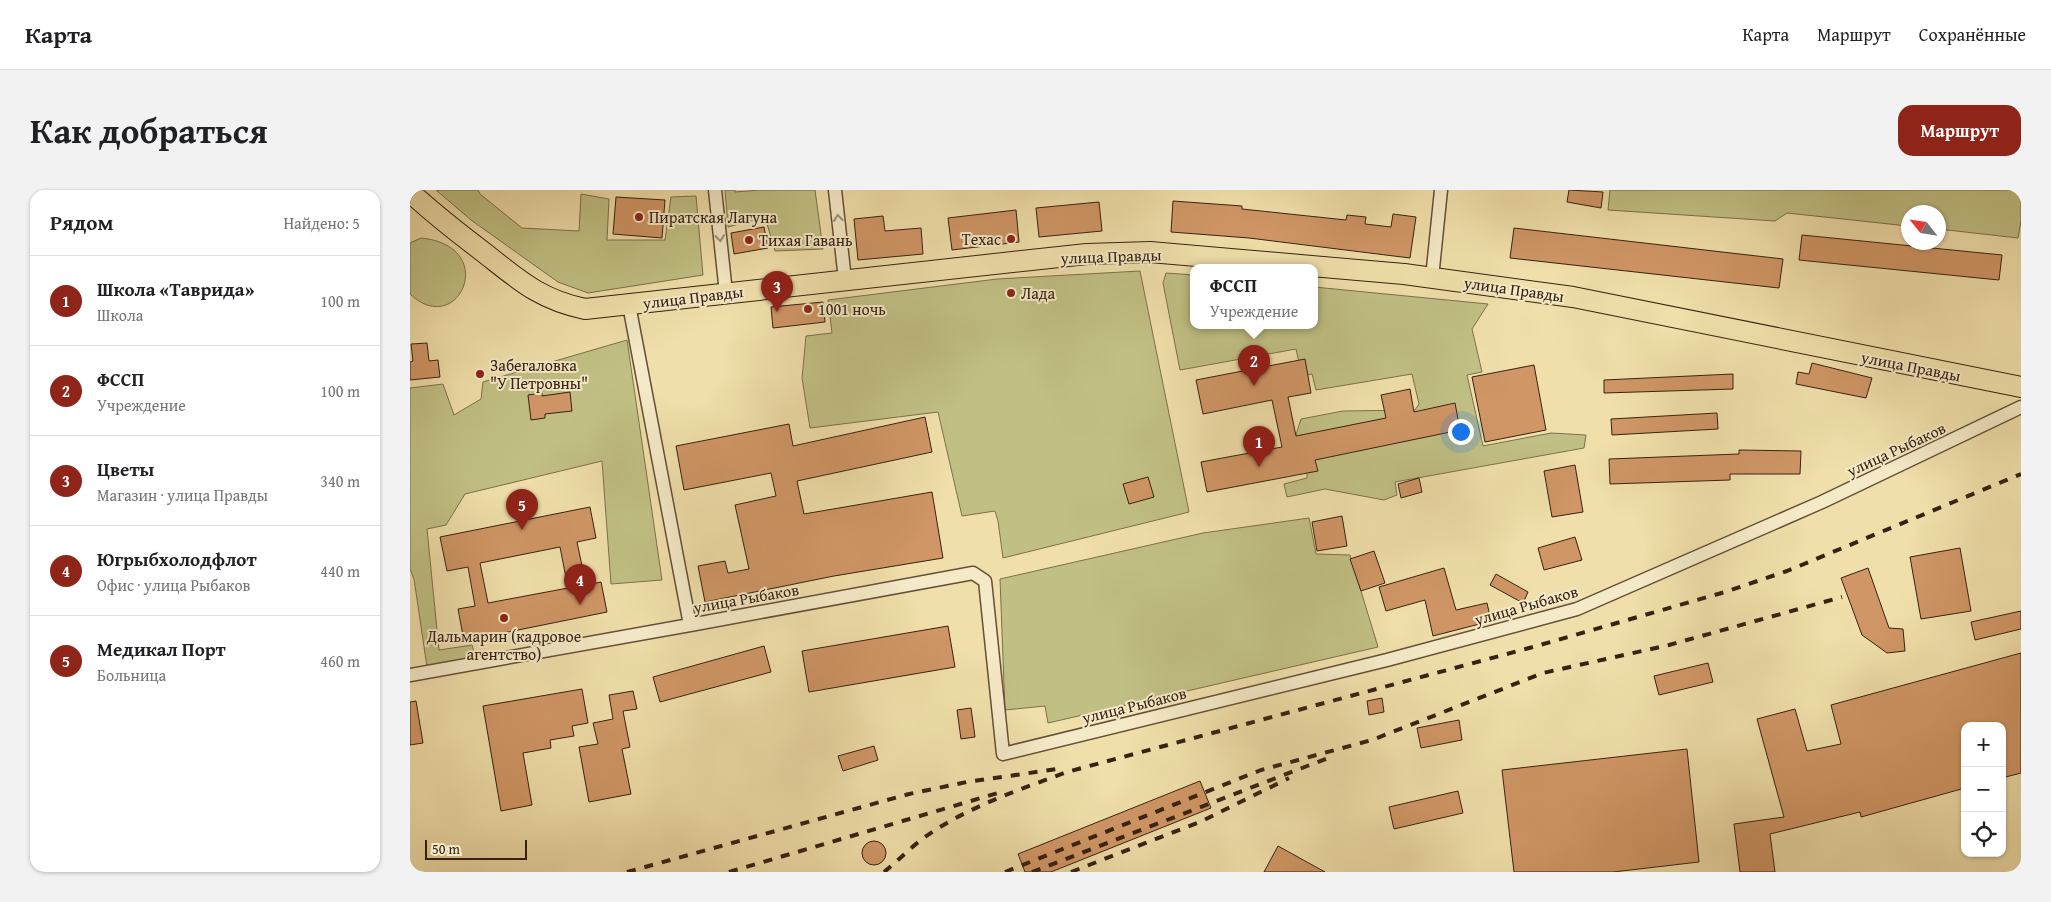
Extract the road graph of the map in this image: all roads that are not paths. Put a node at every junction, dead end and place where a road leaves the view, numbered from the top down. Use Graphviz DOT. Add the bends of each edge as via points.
graph roads {
  1 [pos="715,190"];
  2 [pos="835,190"];
  3 [pos="1441,190"];
  4 [pos="410,192"];
  5 [pos="1280,264"];
  6 [pos="1318,267"];
  7 [pos="1432,278"];
  8 [pos="845,280"];
  9 [pos="726,292"];
  10 [pos="629,305"];
  11 [pos="2021,387"];
  12 [pos="2021,407"];
  13 [pos="690,625"];
  14 [pos="410,675"];
  1 -- 9 [label="street, one-way"];
  8 -- 2 [label="street, one-way"];
  3 -- 7 [label="street"];
  4 -- 10 [label="main road, улица Правды" via="520,282 545,297 584,309"];
  5 -- 8 [label="main road, улица Правды" via="1150,252 1087,254"];
  6 -- 7 [label="main road, улица Правды"];
  7 -- 11 [label="main road, улица Правды" via="1573,297"];
  8 -- 9 [label="main road, улица Правды"];
  9 -- 10 [label="main road, улица Правды"];
  10 -- 13 [label="street, улица Рыбаков"];
  12 -- 13 [label="street, улица Рыбаков" via="1822,502 1577,609 1388,660 1003,754 985,581 973,573"];
  13 -- 14 [label="street"];
}
